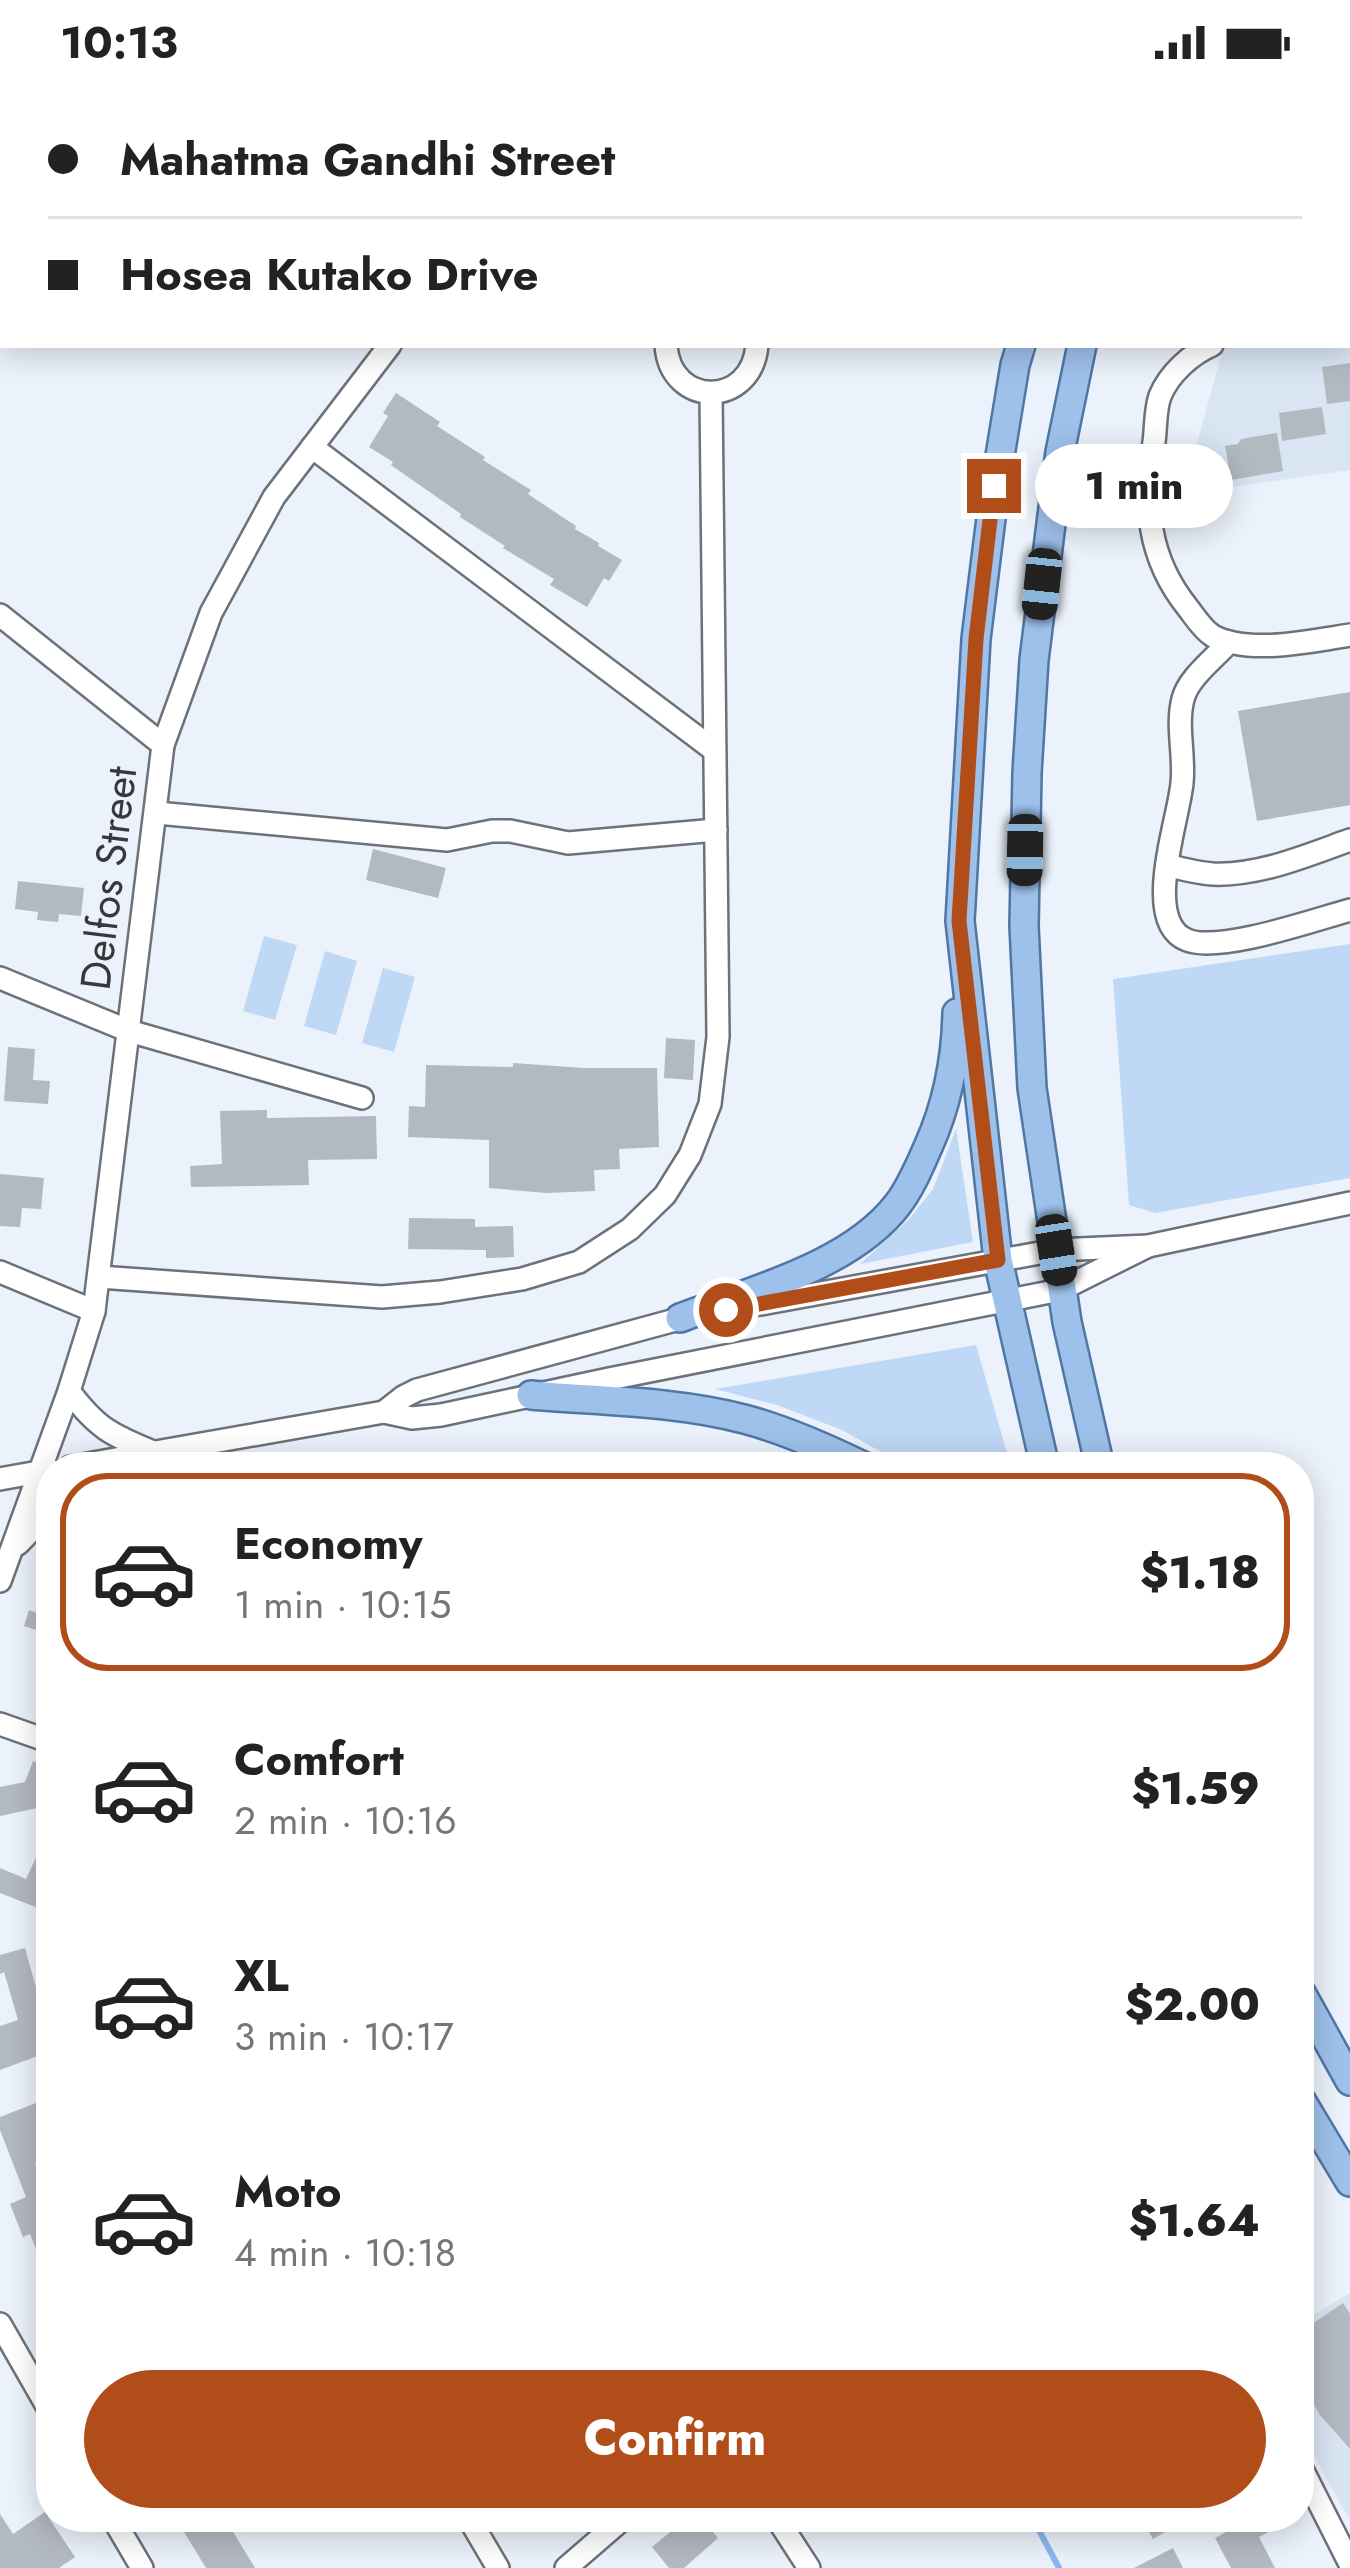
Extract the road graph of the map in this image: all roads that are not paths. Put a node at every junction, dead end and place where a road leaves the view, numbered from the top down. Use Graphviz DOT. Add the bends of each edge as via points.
graph roads {
  1 [pos="388,348"];
  2 [pos="666,348"];
  3 [pos="757,348"];
  4 [pos="1081,348"];
  5 [pos="1205,348"];
  6 [pos="1017,352"];
  7 [pos="711,392"];
  8 [pos="312,446"];
  9 [pos="0,615"];
  10 [pos="1350,635"];
  11 [pos="1219,638"];
  12 [pos="163,745"];
  13 [pos="714,750"];
  14 [pos="157,813"];
  15 [pos="716,830"];
  16 [pos="1350,840"];
  17 [pos="1167,865"];
  18 [pos="1350,910"];
  19 [pos="959,921"];
  20 [pos="0,978"];
  21 [pos="129,1031"];
  22 [pos="362,1098"];
  23 [pos="1350,1203"];
  24 [pos="1148,1246"];
  25 [pos="1056,1250"];
  26 [pos="998,1260"];
  27 [pos="0,1272"];
  28 [pos="99,1277"];
  29 [pos="1063,1290"];
  30 [pos="1007,1301"];
  31 [pos="94,1311"];
  32 [pos="680,1318"];
  33 [pos="69,1391"];
  34 [pos="531,1395"];
  35 [pos="384,1412"];
  36 [pos="51,1452"];
  37 [pos="153,1452"];
  38 [pos="831,1452"];
  39 [pos="1042,1452"];
  40 [pos="1096,1452"];
  41 [pos="36,1473"];
  42 [pos="0,1479"];
  43 [pos="36,1493"];
  44 [pos="36,1526"];
  45 [pos="13,1550"];
  46 [pos="0,1581"];
  47 [pos="0,1724"];
  48 [pos="36,1737"];
  49 [pos="1314,2016"];
  50 [pos="1350,2081"];
  51 [pos="1314,2122"];
  52 [pos="1350,2182"];
  53 [pos="0,2324"];
  54 [pos="36,2387"];
  55 [pos="1314,2493"];
  56 [pos="121,2532"];
  57 [pos="477,2532"];
  58 [pos="608,2532"];
  59 [pos="786,2532"];
  60 [pos="1350,2564"];
  61 [pos="142,2568"];
  62 [pos="498,2568"];
  63 [pos="566,2568"];
  64 [pos="809,2568"];
  1 -- 8 [label="street, Delfos Street"];
  2 -- 7 [label="street" via="679,379"];
  3 -- 7 [label="street" via="743,380"];
  4 -- 25 [label="main road" via="1046,546 1027,773 1032,1088"];
  5 -- 11 [label="street" via="1176,370 1160,397 1148,502 1154,549 1172,589"];
  6 -- 19 [label="main road" via="976,639"];
  7 -- 13 [label="street"];
  8 -- 12 [label="street, Delfos Street" via="274,497 211,613"];
  8 -- 13 [label="street"];
  9 -- 12 [label="street"];
  10 -- 11 [label="street" via="1293,644"];
  11 -- 17 [label="street" via="1183,697 1182,784"];
  12 -- 14 [label="street, Delfos Street"];
  13 -- 15 [label="street"];
  14 -- 15 [label="street" via="447,840 510,831 568,843"];
  14 -- 21 [label="street, Delfos Street"];
  15 -- 28 [label="street" via="718,1037 710,1103 678,1175 630,1229 560,1268 421,1294"];
  16 -- 17 [label="street" via="1238,874"];
  17 -- 18 [label="street" via="1168,925 1182,939 1248,937"];
  19 -- 26 [label="main road"];
  19 -- 32 [label="main road" via="956,1046 940,1121 904,1196 832,1257"];
  20 -- 21 [label="street"];
  21 -- 22 [label="street"];
  21 -- 28 [label="street, Delfos Street"];
  23 -- 24 [label="street"];
  24 -- 25 [label="street"];
  24 -- 29 [label="street"];
  25 -- 26 [label="street"];
  25 -- 29 [label="main road"];
  26 -- 30 [label="main road"];
  26 -- 32 [label="street"];
  27 -- 31 [label="street"];
  28 -- 31 [label="street, Delfos Street"];
  29 -- 30 [label="street"];
  29 -- 40 [label="main road"];
  30 -- 34 [label="street"];
  30 -- 39 [label="main road"];
  31 -- 33 [label="street, Delfos Street"];
  32 -- 35 [label="street" via="417,1390"];
  33 -- 36 [label="street, Delfos Street"];
  33 -- 37 [label="street" via="112,1436"];
  34 -- 35 [label="street" via="441,1415"];
  34 -- 38 [label="main road" via="686,1408"];
  35 -- 37 [label="street"];
  41 -- 42 [label="street"];
  43 -- 45 [label="street, Delfos Street"];
  44 -- 45 [label="street"];
  45 -- 46 [label="street, Delfos Street"];
  47 -- 48 [label="street"];
  49 -- 50 [label="main road"];
  51 -- 52 [label="main road"];
  53 -- 54 [label="street"];
  55 -- 60 [label="street"];
  56 -- 61 [label="street"];
  57 -- 62 [label="street"];
  58 -- 63 [label="street"];
  59 -- 64 [label="street"];
}
